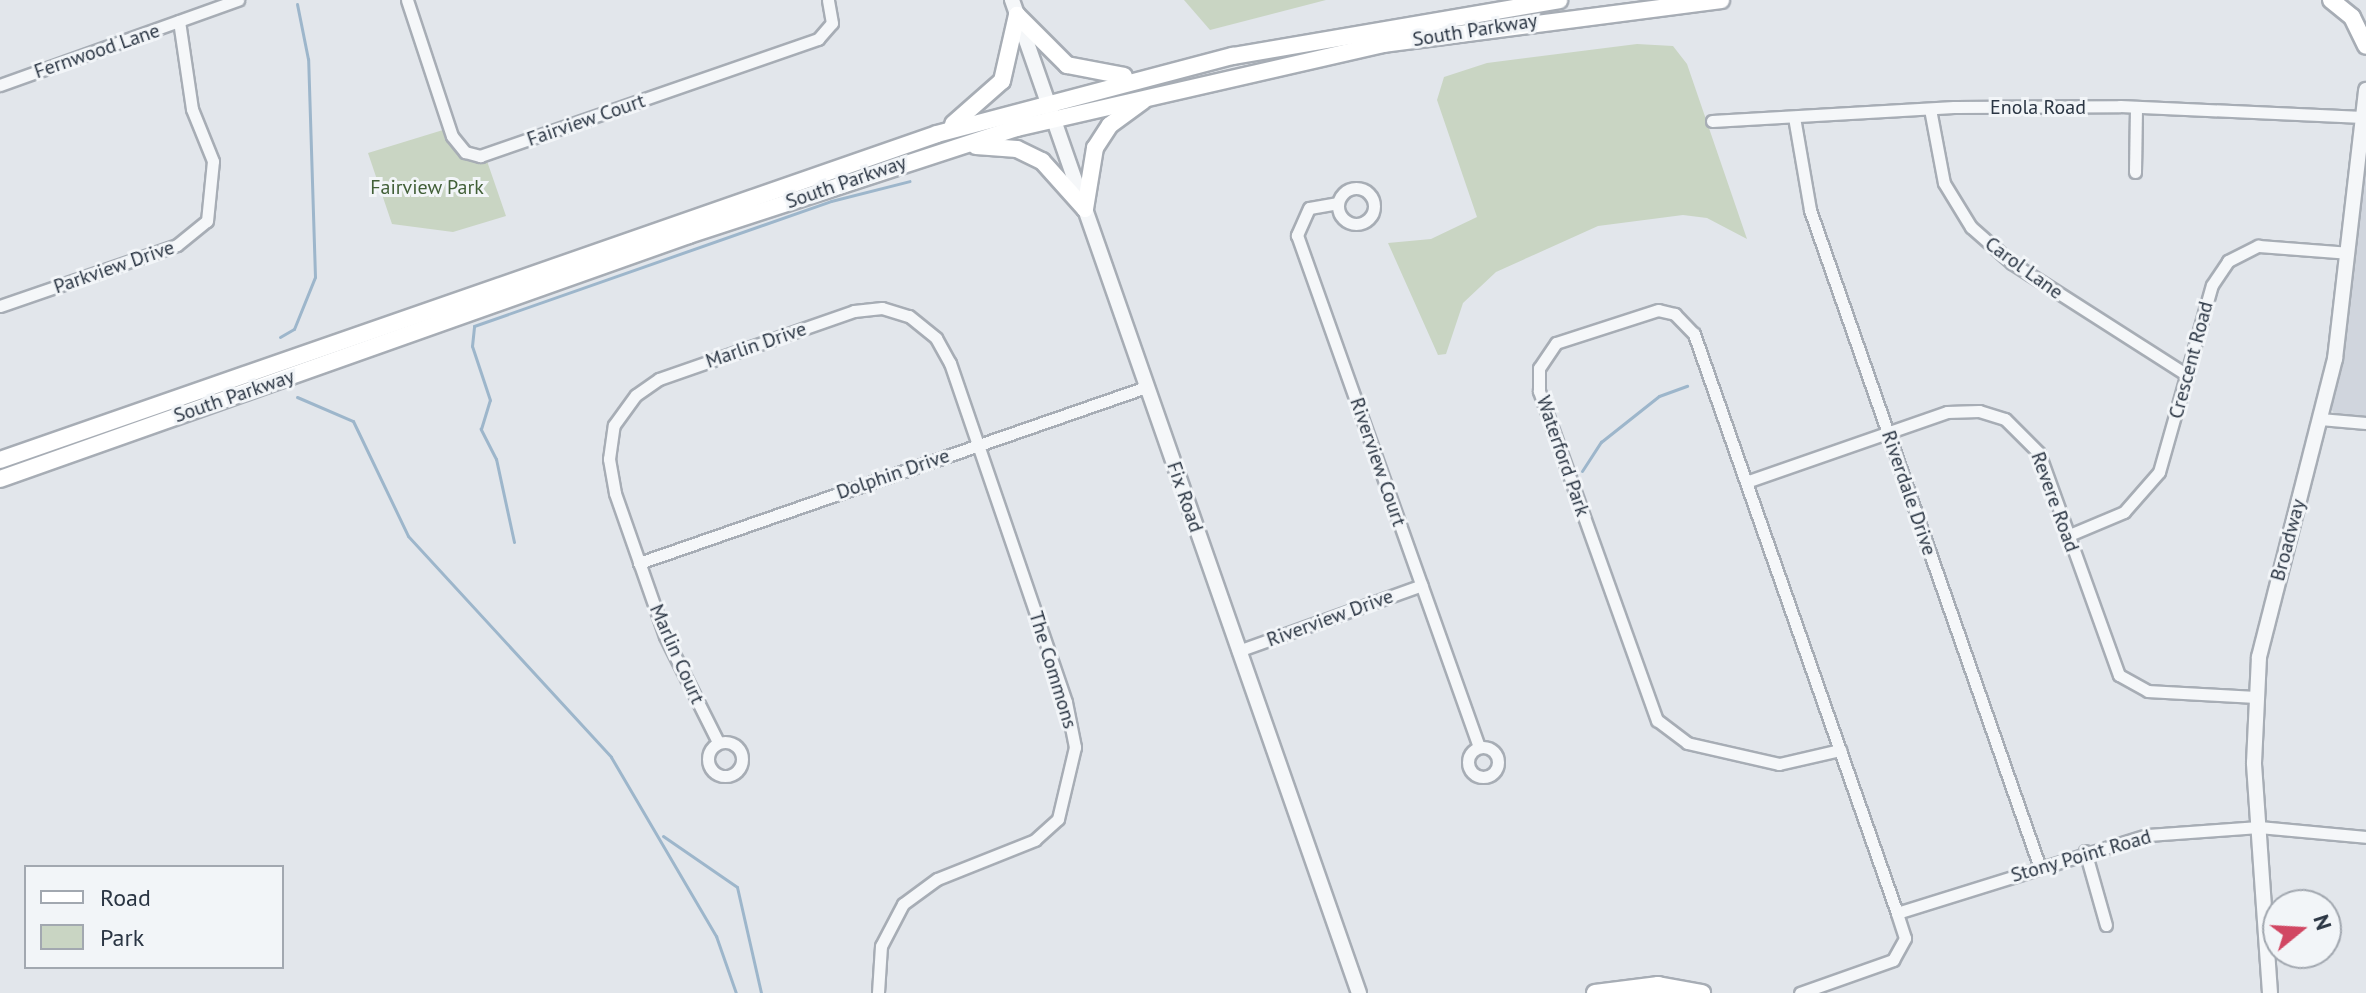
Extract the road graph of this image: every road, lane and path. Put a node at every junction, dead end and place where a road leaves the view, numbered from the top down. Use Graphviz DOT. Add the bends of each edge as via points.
graph roads {
  1 [pos="238,0"];
  2 [pos="407,0"];
  3 [pos="828,0"];
  4 [pos="1559,0"];
  5 [pos="1721,0"];
  6 [pos="2331,0"];
  7 [pos="1015,7"];
  8 [pos="179,21"];
  9 [pos="2366,46"];
  10 [pos="1145,77"];
  11 [pos="0,85"];
  12 [pos="1165,90"];
  13 [pos="2366,90"];
  14 [pos="2136,107"];
  15 [pos="1930,109"];
  16 [pos="1050,110"];
  17 [pos="1794,117"];
  18 [pos="2363,117"];
  19 [pos="1712,121"];
  20 [pos="937,134"];
  21 [pos="938,151"];
  22 [pos="2135,172"];
  23 [pos="1338,203"];
  24 [pos="1085,209"];
  25 [pos="2348,253"];
  26 [pos="0,306"];
  27 [pos="2187,375"];
  28 [pos="1146,387"];
  29 [pos="2320,419"];
  30 [pos="2366,423"];
  31 [pos="1888,433"];
  32 [pos="979,445"];
  33 [pos="0,460"];
  34 [pos="0,479"];
  35 [pos="1746,482"];
  36 [pos="2067,536"];
  37 [pos="639,563"];
  38 [pos="1422,585"];
  39 [pos="1238,651"];
  40 [pos="2255,697"];
  41 [pos="718,742"];
  42 [pos="1479,747"];
  43 [pos="1840,750"];
  44 [pos="2259,827"];
  45 [pos="2366,837"];
  46 [pos="2085,851"];
  47 [pos="2039,865"];
  48 [pos="1897,913"];
  49 [pos="2106,925"];
  50 [pos="878,993"];
  51 [pos="1359,993"];
  52 [pos="1595,993"];
  53 [pos="1702,993"];
  54 [pos="1800,993"];
  55 [pos="2270,993"];
  1 -- 8 [label="street, Fernwood Lane"];
  2 -- 3 [label="street, Fairview Court" via="452,136 465,152 480,156 818,39 832,23"];
  4 -- 10 [label="main road, South Parkway" via="1359,30"];
  5 -- 12 [label="main road, South Parkway" via="1500,25"];
  6 -- 9 [label="main road" via="2352,17"];
  7 -- 10 [label="main road" via="1067,65 1095,75"];
  7 -- 16 [label="street, Fix Road"];
  7 -- 20 [label="main road" via="1002,81 986,101"];
  8 -- 11 [label="street, Fernwood Lane"];
  8 -- 26 [label="street, Parkview Drive" via="192,109 213,161 207,221 177,245"];
  10 -- 16 [label="main road, South Parkway"];
  12 -- 16 [label="main road, South Parkway"];
  12 -- 24 [label="main road" via="1122,114 1103,135 1090,165"];
  13 -- 18 [label="street, Broadway"];
  14 -- 15 [label="street, Enola Road"];
  14 -- 18 [label="street, Enola Road"];
  14 -- 22 [label="street"];
  15 -- 17 [label="street, Enola Road"];
  15 -- 27 [label="street, Carol Lane" via="1944,183 1971,227 2023,271"];
  16 -- 20 [label="main road, South Parkway"];
  16 -- 21 [label="main road, South Parkway"];
  16 -- 24 [label="street, Fix Road"];
  17 -- 19 [label="street, Enola Road"];
  17 -- 31 [label="street, Riverdale Drive" via="1810,210"];
  18 -- 25 [label="street, Broadway"];
  20 -- 33 [label="main road, South Parkway"];
  21 -- 24 [label="main road" via="988,145 1030,154 1051,168"];
  21 -- 34 [label="main road, South Parkway"];
  23 -- 38 [label="street, Riverview Court" via="1309,208 1297,235"];
  24 -- 28 [label="street, Fix Road"];
  25 -- 27 [label="street, Crescent Road" via="2258,246 2228,261 2212,285"];
  25 -- 29 [label="street, Broadway" via="2338,344"];
  27 -- 36 [label="street, Crescent Road" via="2159,472 2144,493 2112,520"];
  28 -- 32 [label="street, Dolphin Drive"];
  28 -- 39 [label="street, Fix Road"];
  29 -- 30 [label="street"];
  29 -- 40 [label="street, Broadway" via="2263,633"];
  31 -- 35 [label="street, Revere Road"];
  31 -- 36 [label="street, Revere Road" via="1961,409 2005,419 2039,453"];
  31 -- 47 [label="street, Riverdale Drive"];
  32 -- 37 [label="street, Dolphin Drive"];
  32 -- 37 [label="street, Marlin Drive" via="942,347 921,323 894,310 854,311 704,363 647,386 614,425 611,478"];
  32 -- 50 [label="street, The Commons" via="1066,702 1075,747 1069,790 1058,819 1035,840 937,879 903,904 881,946"];
  35 -- 43 [label="street, Waterford Park"];
  35 -- 43 [label="street, Waterford Park" via="1694,334 1675,314 1645,311 1563,339 1542,360 1539,391 1657,720 1687,743 1779,764"];
  36 -- 40 [label="street, Revere Road" via="2119,675 2148,691"];
  37 -- 41 [label="street, Marlin Court" via="665,636"];
  38 -- 39 [label="street, Riverview Drive"];
  38 -- 42 [label="street, Riverview Court"];
  39 -- 51 [label="street, Fix Road"];
  40 -- 44 [label="street, Broadway"];
  43 -- 48 [label="street, Waterford Park"];
  44 -- 45 [label="street, Stony Point Road"];
  44 -- 46 [label="street, Stony Point Road" via="2148,835"];
  44 -- 55 [label="street, Broadway"];
  46 -- 47 [label="street, Stony Point Road"];
  46 -- 49 [label="street"];
  47 -- 48 [label="street, Stony Point Road"];
  48 -- 54 [label="street, Waterford Park" via="1905,938 1898,957"];
  52 -- 53 [label="main road" via="1658,985"];
}
